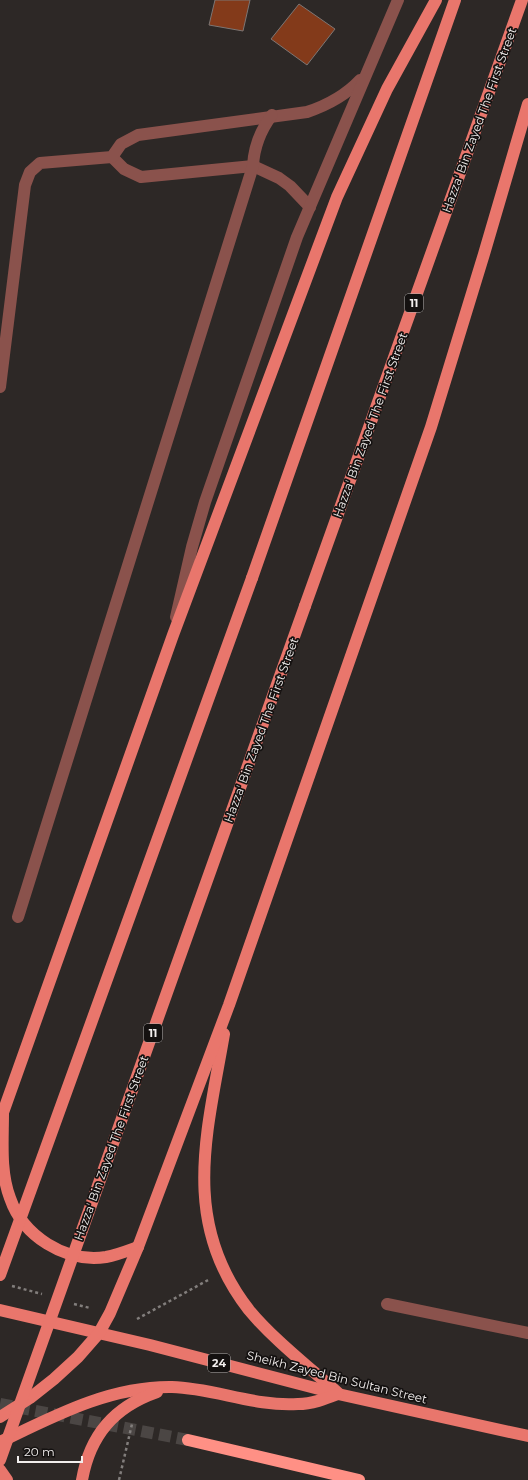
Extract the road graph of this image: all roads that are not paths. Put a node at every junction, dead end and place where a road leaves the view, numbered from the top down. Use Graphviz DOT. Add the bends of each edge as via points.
graph roads {
  1 [pos="398,0"];
  2 [pos="436,0"];
  3 [pos="454,0"];
  4 [pos="522,0"];
  5 [pos="364,76"];
  6 [pos="528,104"];
  7 [pos="272,115"];
  8 [pos="112,157"];
  9 [pos="253,166"];
  10 [pos="310,207"];
  11 [pos="0,387"];
  12 [pos="173,635"];
  13 [pos="18,917"];
  14 [pos="229,1005"];
  15 [pos="1,1117"];
  16 [pos="138,1247"];
  17 [pos="0,1275"];
  18 [pos="387,1304"];
  19 [pos="0,1310"];
  20 [pos="99,1333"];
  21 [pos="528,1333"];
  22 [pos="172,1387"];
  23 [pos="338,1394"];
  24 [pos="0,1417"];
  25 [pos="528,1436"];
  26 [pos="188,1440"];
  27 [pos="0,1442"];
  28 [pos="0,1460"];
  29 [pos="0,1470"];
  30 [pos="7,1480"];
  31 [pos="82,1480"];
  32 [pos="359,1480"];
  1 -- 5 [label="street"];
  2 -- 12 [label="main road" via="387,89 337,197"];
  3 -- 17 [label="main road, bridge" via="252,578"];
  4 -- 28 [label="main road, Hazza' Bin Zayed The First Street / 11, bridge"];
  5 -- 7 [label="street" via="338,99 323,107 306,112"];
  5 -- 10 [label="street"];
  6 -- 14 [label="main road" via="431,427"];
  7 -- 8 [label="street" via="138,135 121,144"];
  7 -- 9 [label="street" via="258,138 253,154"];
  8 -- 9 [label="street" via="124,169 141,177"];
  8 -- 11 [label="street" via="40,163 30,172 25,185"];
  9 -- 10 [label="street" via="279,178 296,191"];
  9 -- 13 [label="street"];
  10 -- 12 [label="street" via="205,502 181,591"];
  12 -- 15 [label="main road"];
  14 -- 16 [label="main road"];
  14 -- 23 [label="main road" via="203,1164 205,1208 210,1229 228,1276 250,1310"];
  15 -- 16 [label="main road" via="6,1182 12,1204 27,1228 40,1240 55,1248 88,1258 122,1254"];
  16 -- 20 [label="main road"];
  18 -- 21 [label="street"];
  19 -- 20 [label="main road, Sheikh Zayed Bin Sultan Street / 24"];
  20 -- 23 [label="main road, Sheikh Zayed Bin Sultan Street / 24"];
  20 -- 24 [label="main road" via="54,1378 30,1398"];
  22 -- 23 [label="main road" via="283,1405 312,1402"];
  22 -- 27 [label="main road" via="126,1392 88,1402"];
  22 -- 31 [label="main road" via="127,1406 113,1417 92,1446"];
  23 -- 25 [label="main road, Sheikh Zayed Bin Sultan Street / 24"];
  26 -- 32 [label="highway"];
  29 -- 30 [label="main road"];
}
